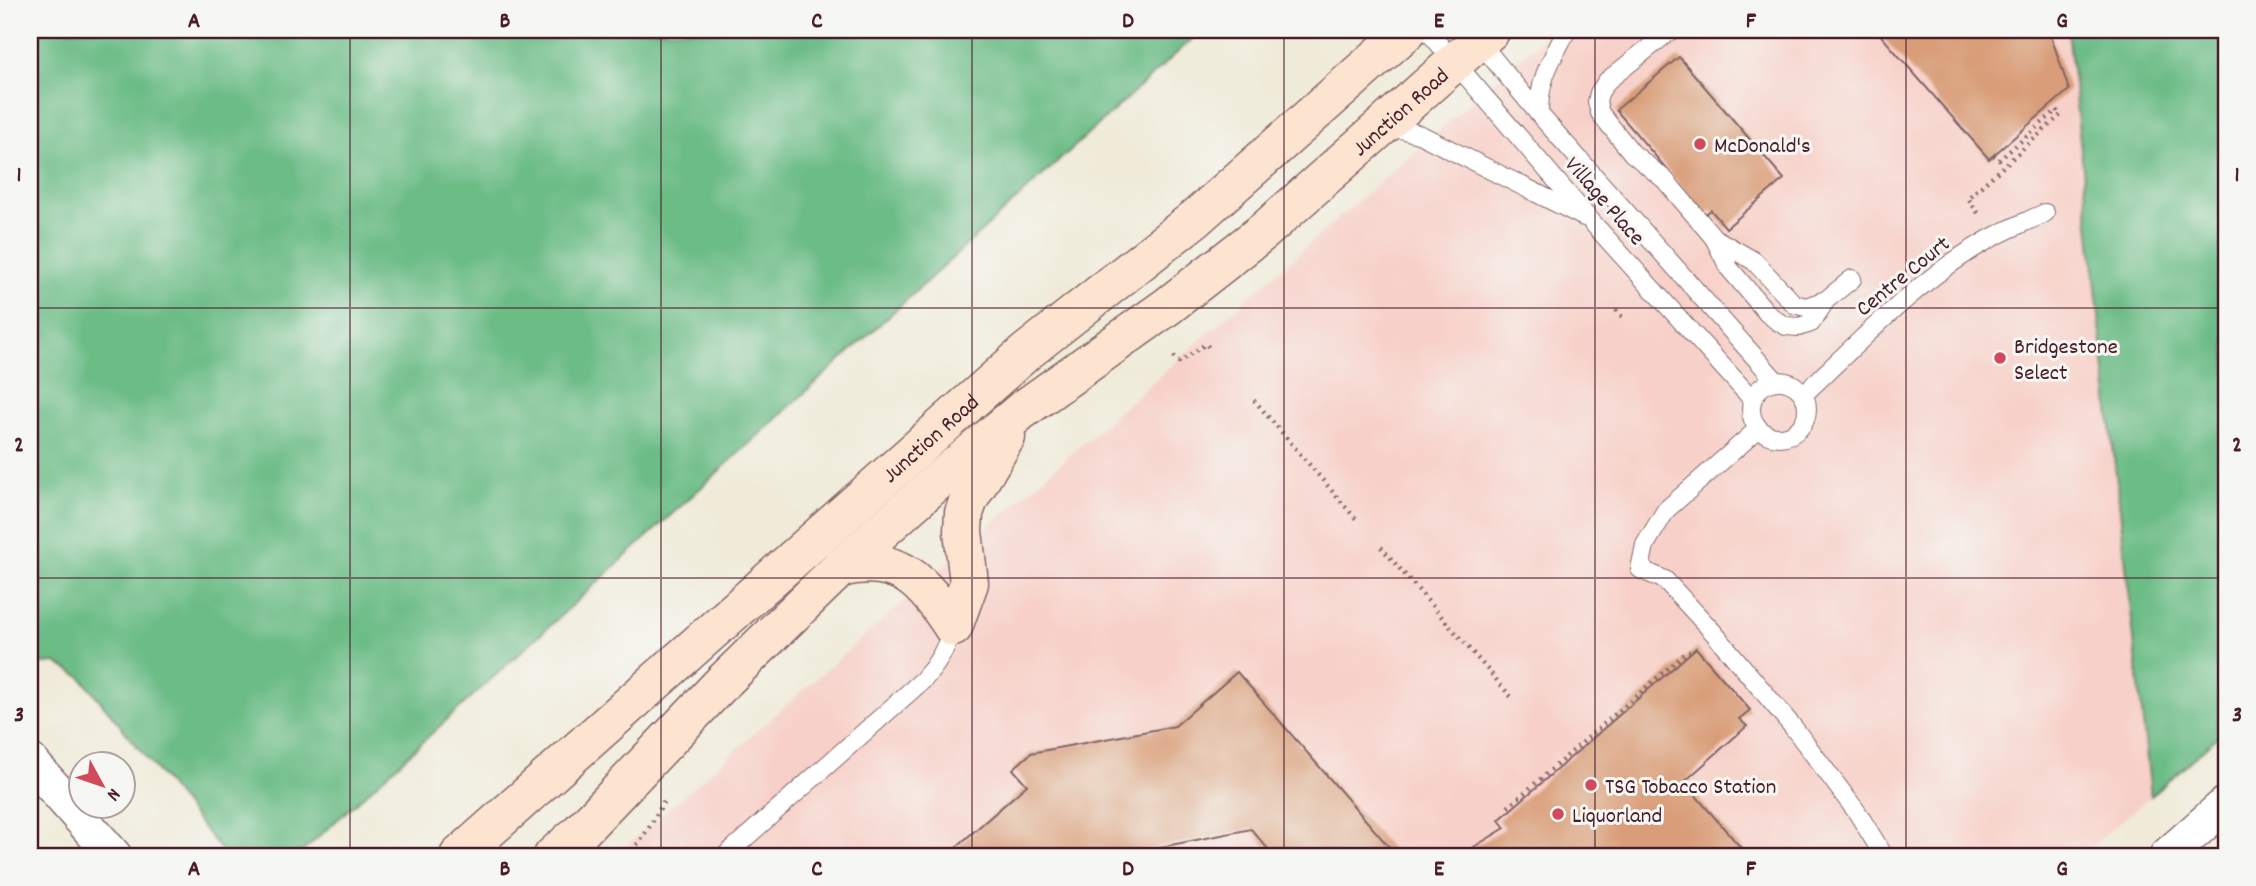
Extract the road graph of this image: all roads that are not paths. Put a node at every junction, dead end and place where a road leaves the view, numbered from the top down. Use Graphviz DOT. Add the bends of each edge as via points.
graph roads {
  1 [pos="1408,30"];
  2 [pos="1427,30"];
  3 [pos="1567,30"];
  4 [pos="1671,30"];
  5 [pos="1473,40"];
  6 [pos="1539,114"];
  7 [pos="1378,131"];
  8 [pos="2045,213"];
  9 [pos="1590,220"];
  10 [pos="1714,237"];
  11 [pos="1852,279"];
  12 [pos="1826,300"];
  13 [pos="1776,381"];
  14 [pos="1804,394"];
  15 [pos="1752,399"];
  16 [pos="1021,411"];
  17 [pos="1758,429"];
  18 [pos="841,568"];
  19 [pos="953,627"];
  20 [pos="30,761"];
  21 [pos="2226,804"];
  22 [pos="114,856"];
  23 [pos="459,856"];
  24 [pos="553,856"];
  25 [pos="724,856"];
  26 [pos="1884,856"];
  27 [pos="2167,856"];
  1 -- 23 [label="main road, Junction Road" via="1197,217 1024,354"];
  2 -- 5 [label="lane, Village Place"];
  3 -- 6 [label="lane" via="1545,72"];
  4 -- 10 [label="lane" via="1607,81 1597,102 1600,113 1632,153 1665,180"];
  5 -- 6 [label="lane, Village Place"];
  5 -- 7 [label="main road, Junction Road"];
  5 -- 9 [label="lane, Village Place"];
  6 -- 13 [label="lane, Village Place"];
  7 -- 9 [label="lane" via="1422,135"];
  7 -- 16 [label="main road, Junction Road" via="1264,231"];
  8 -- 14 [label="lane, Centre Court" via="1986,241 1941,271"];
  9 -- 15 [label="lane, Village Place"];
  10 -- 12 [label="lane" via="1754,261 1794,304 1806,307"];
  10 -- 12 [label="lane" via="1729,268 1777,321 1805,326"];
  11 -- 12 [label="lane"];
  13 -- 14 [label="lane" via="1787,381"];
  13 -- 15 [label="lane" via="1758,390"];
  14 -- 17 [label="lane" via="1808,414 1797,432 1777,438"];
  15 -- 17 [label="lane" via="1750,410"];
  16 -- 18 [label="main road, Junction Road"];
  16 -- 19 [label="main road" via="964,513 969,583"];
  17 -- 26 [label="lane" via="1666,510 1645,545 1640,569 1665,580 1713,632 1793,727"];
  18 -- 19 [label="main road" via="872,565 904,573 929,592"];
  18 -- 24 [label="main road, Junction Road"];
  19 -- 25 [label="lane" via="937,664 923,680"];
  20 -- 22 [label="street"];
  21 -- 27 [label="street"];
}
